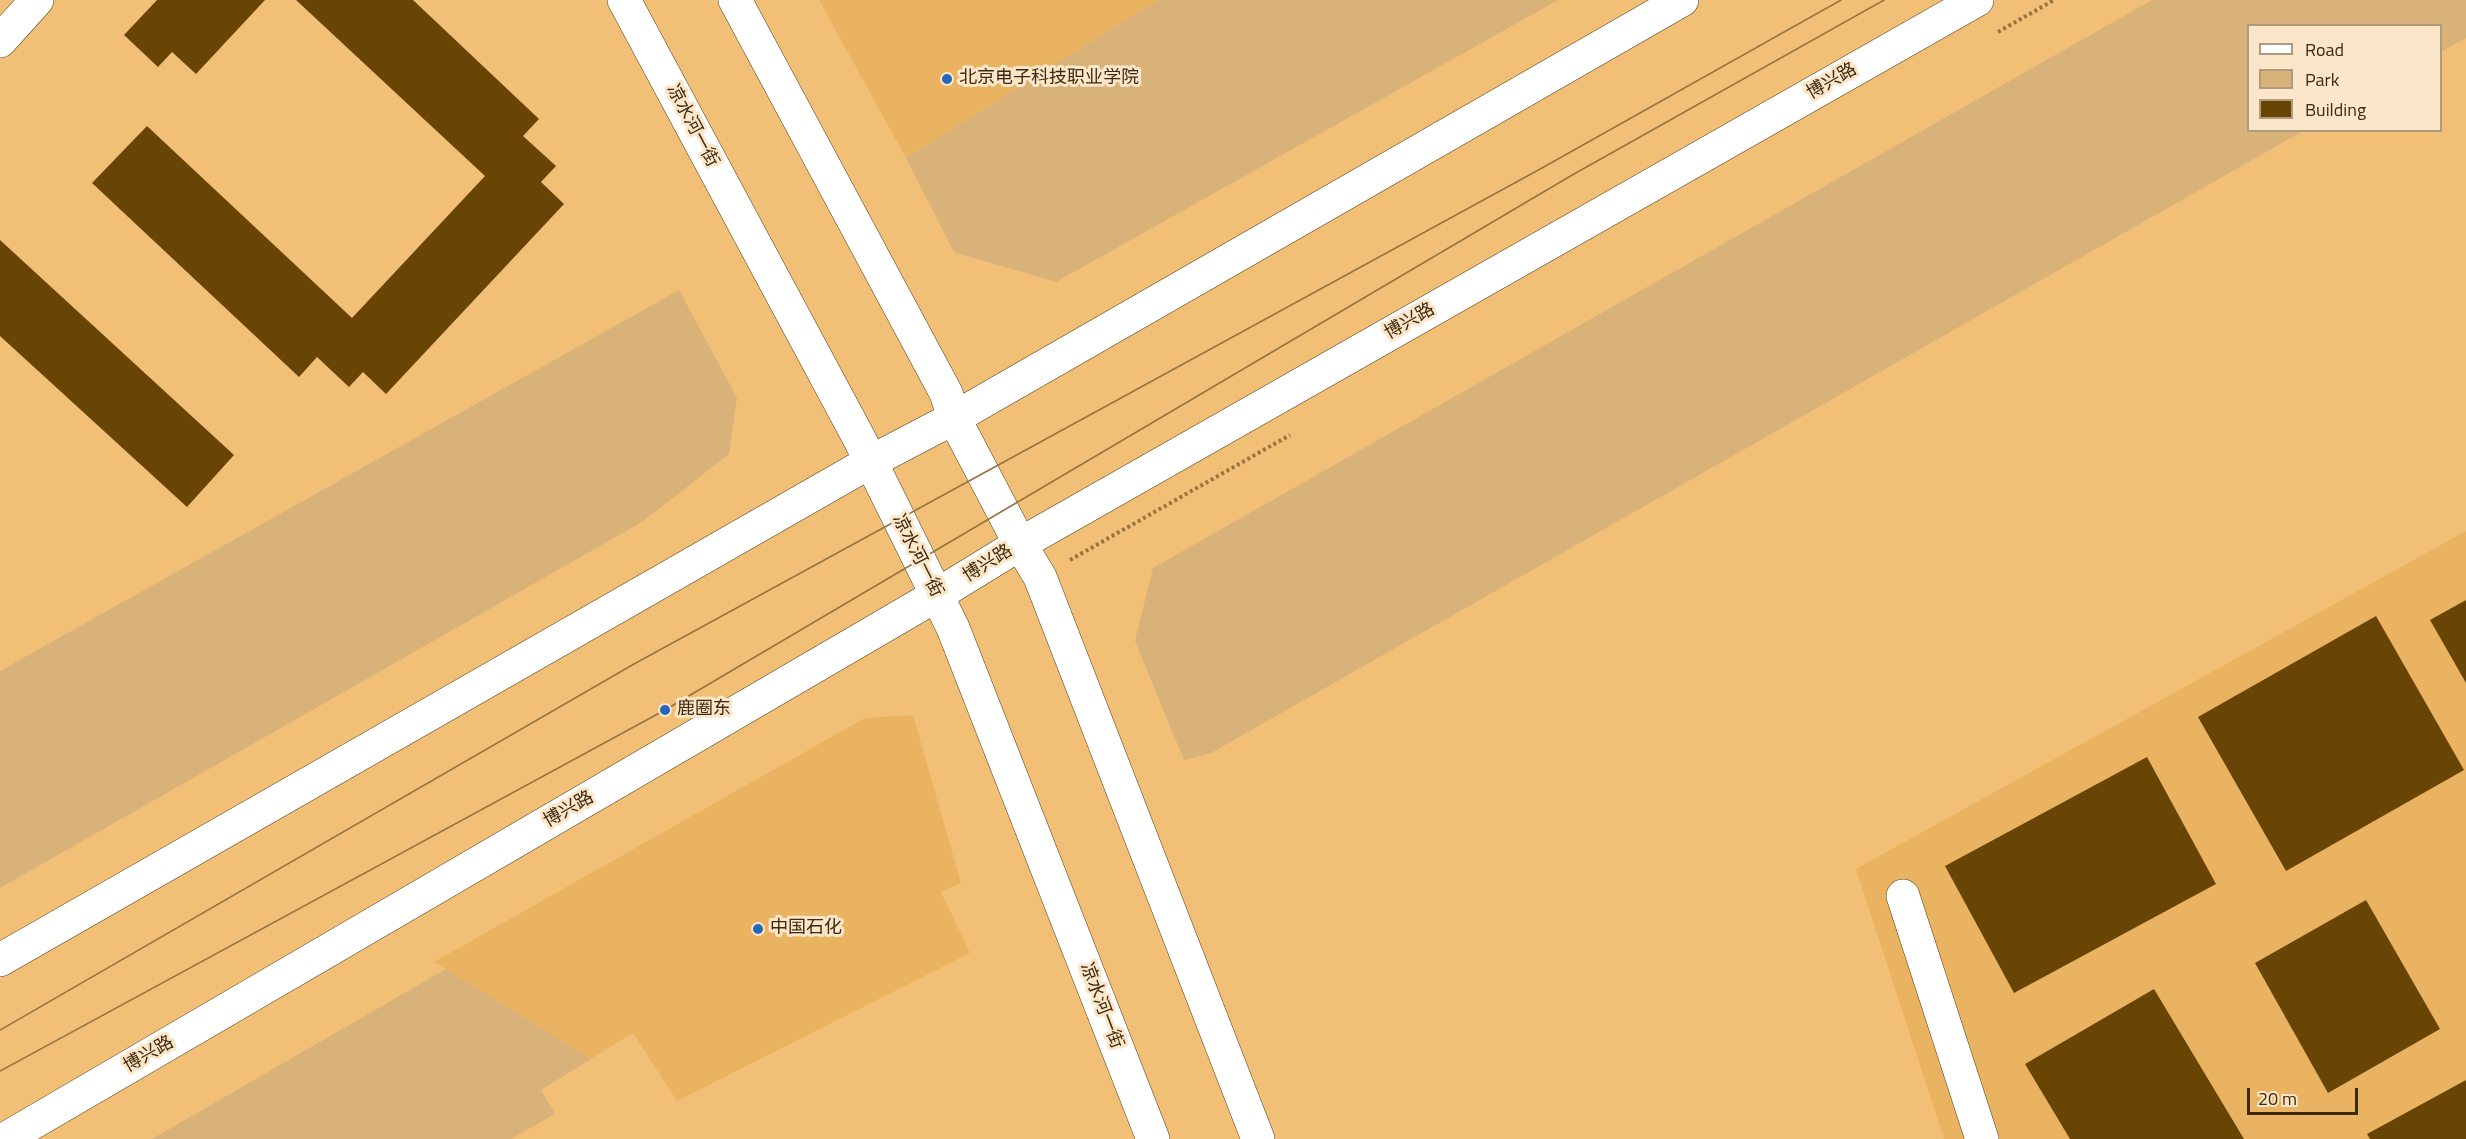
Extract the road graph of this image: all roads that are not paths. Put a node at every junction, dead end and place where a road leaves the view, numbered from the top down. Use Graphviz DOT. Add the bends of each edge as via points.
graph roads {
  1 [pos="37,0"];
  2 [pos="624,0"];
  3 [pos="735,0"];
  4 [pos="1682,0"];
  5 [pos="1977,0"];
  6 [pos="0,41"];
  7 [pos="954,418"];
  8 [pos="870,462"];
  9 [pos="1020,544"];
  10 [pos="937,595"];
  11 [pos="1903,896"];
  12 [pos="0,960"];
  13 [pos="5,1139"];
  14 [pos="1153,1139"];
  15 [pos="1258,1139"];
  16 [pos="1982,1139"];
  1 -- 6 [label="main road"];
  2 -- 8 [label="main road, 凉水河一街"];
  3 -- 7 [label="main road" via="946,393"];
  4 -- 7 [label="main road"];
  5 -- 9 [label="main road, 博兴路"];
  7 -- 8 [label="main road"];
  7 -- 9 [label="main road"];
  8 -- 10 [label="main road, 凉水河一街"];
  8 -- 12 [label="main road"];
  9 -- 10 [label="main road, 博兴路"];
  9 -- 15 [label="main road" via="1040,577"];
  10 -- 13 [label="main road, 博兴路"];
  10 -- 14 [label="main road, 凉水河一街"];
  11 -- 16 [label="main road"];
}
